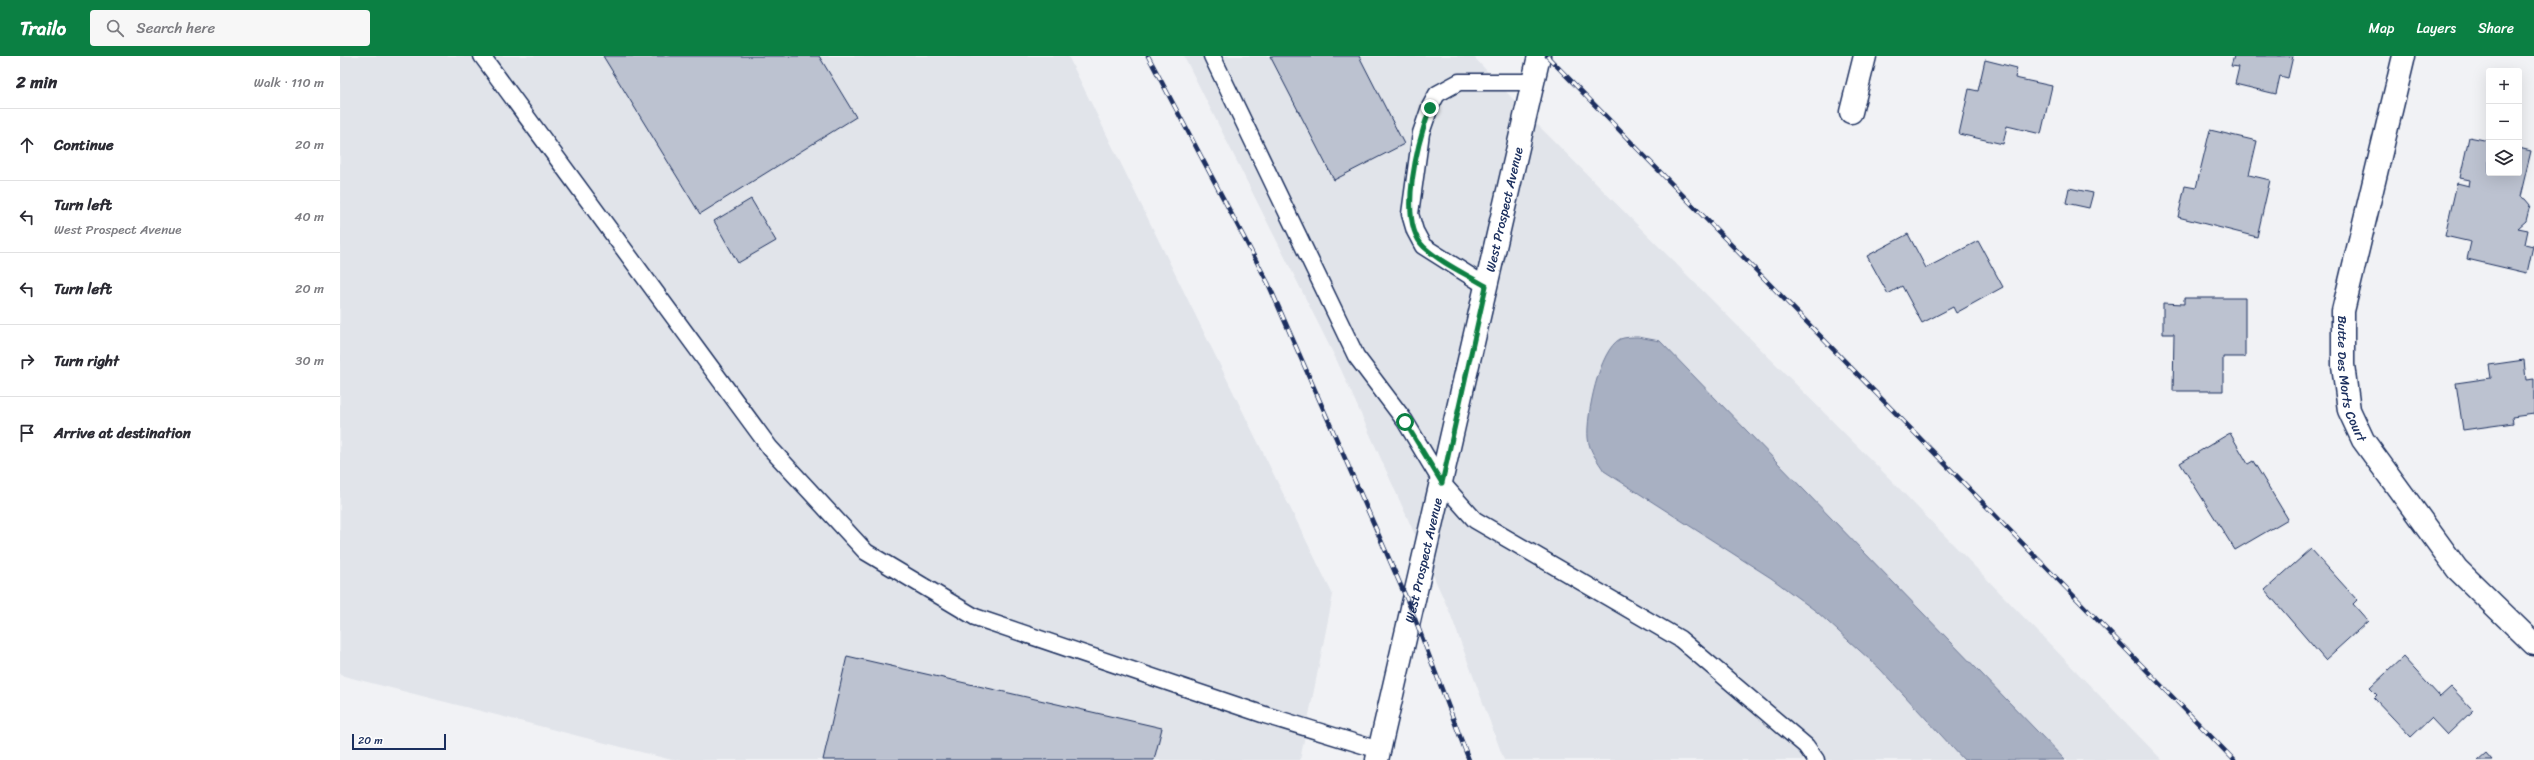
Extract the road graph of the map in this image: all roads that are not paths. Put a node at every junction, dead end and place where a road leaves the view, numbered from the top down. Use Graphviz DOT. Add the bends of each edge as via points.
graph roads {
  1 [pos="482,56"];
  2 [pos="1212,56"];
  3 [pos="1539,56"];
  4 [pos="1865,56"];
  5 [pos="2404,56"];
  6 [pos="1533,82"];
  7 [pos="1851,112"];
  8 [pos="1486,286"];
  9 [pos="1442,483"];
  10 [pos="2534,644"];
  11 [pos="1378,755"];
  12 [pos="1816,760"];
  1 -- 11 [label="lane" via="770,448 866,552 975,617"];
  2 -- 9 [label="lane" via="1356,356 1405,422"];
  3 -- 6 [label="main road, West Prospect Avenue"];
  4 -- 7 [label="main road"];
  5 -- 10 [label="main road, Butte Des Morts Court" via="2343,311 2343,365 2349,410 2363,440 2457,569"];
  6 -- 8 [label="main road, West Prospect Avenue"];
  6 -- 8 [label="lane" via="1459,82 1438,94 1421,133 1410,214 1414,231 1423,246"];
  8 -- 9 [label="main road, West Prospect Avenue"];
  9 -- 11 [label="main road, West Prospect Avenue"];
  9 -- 12 [label="lane" via="1475,520 1680,639 1806,746"];
}
